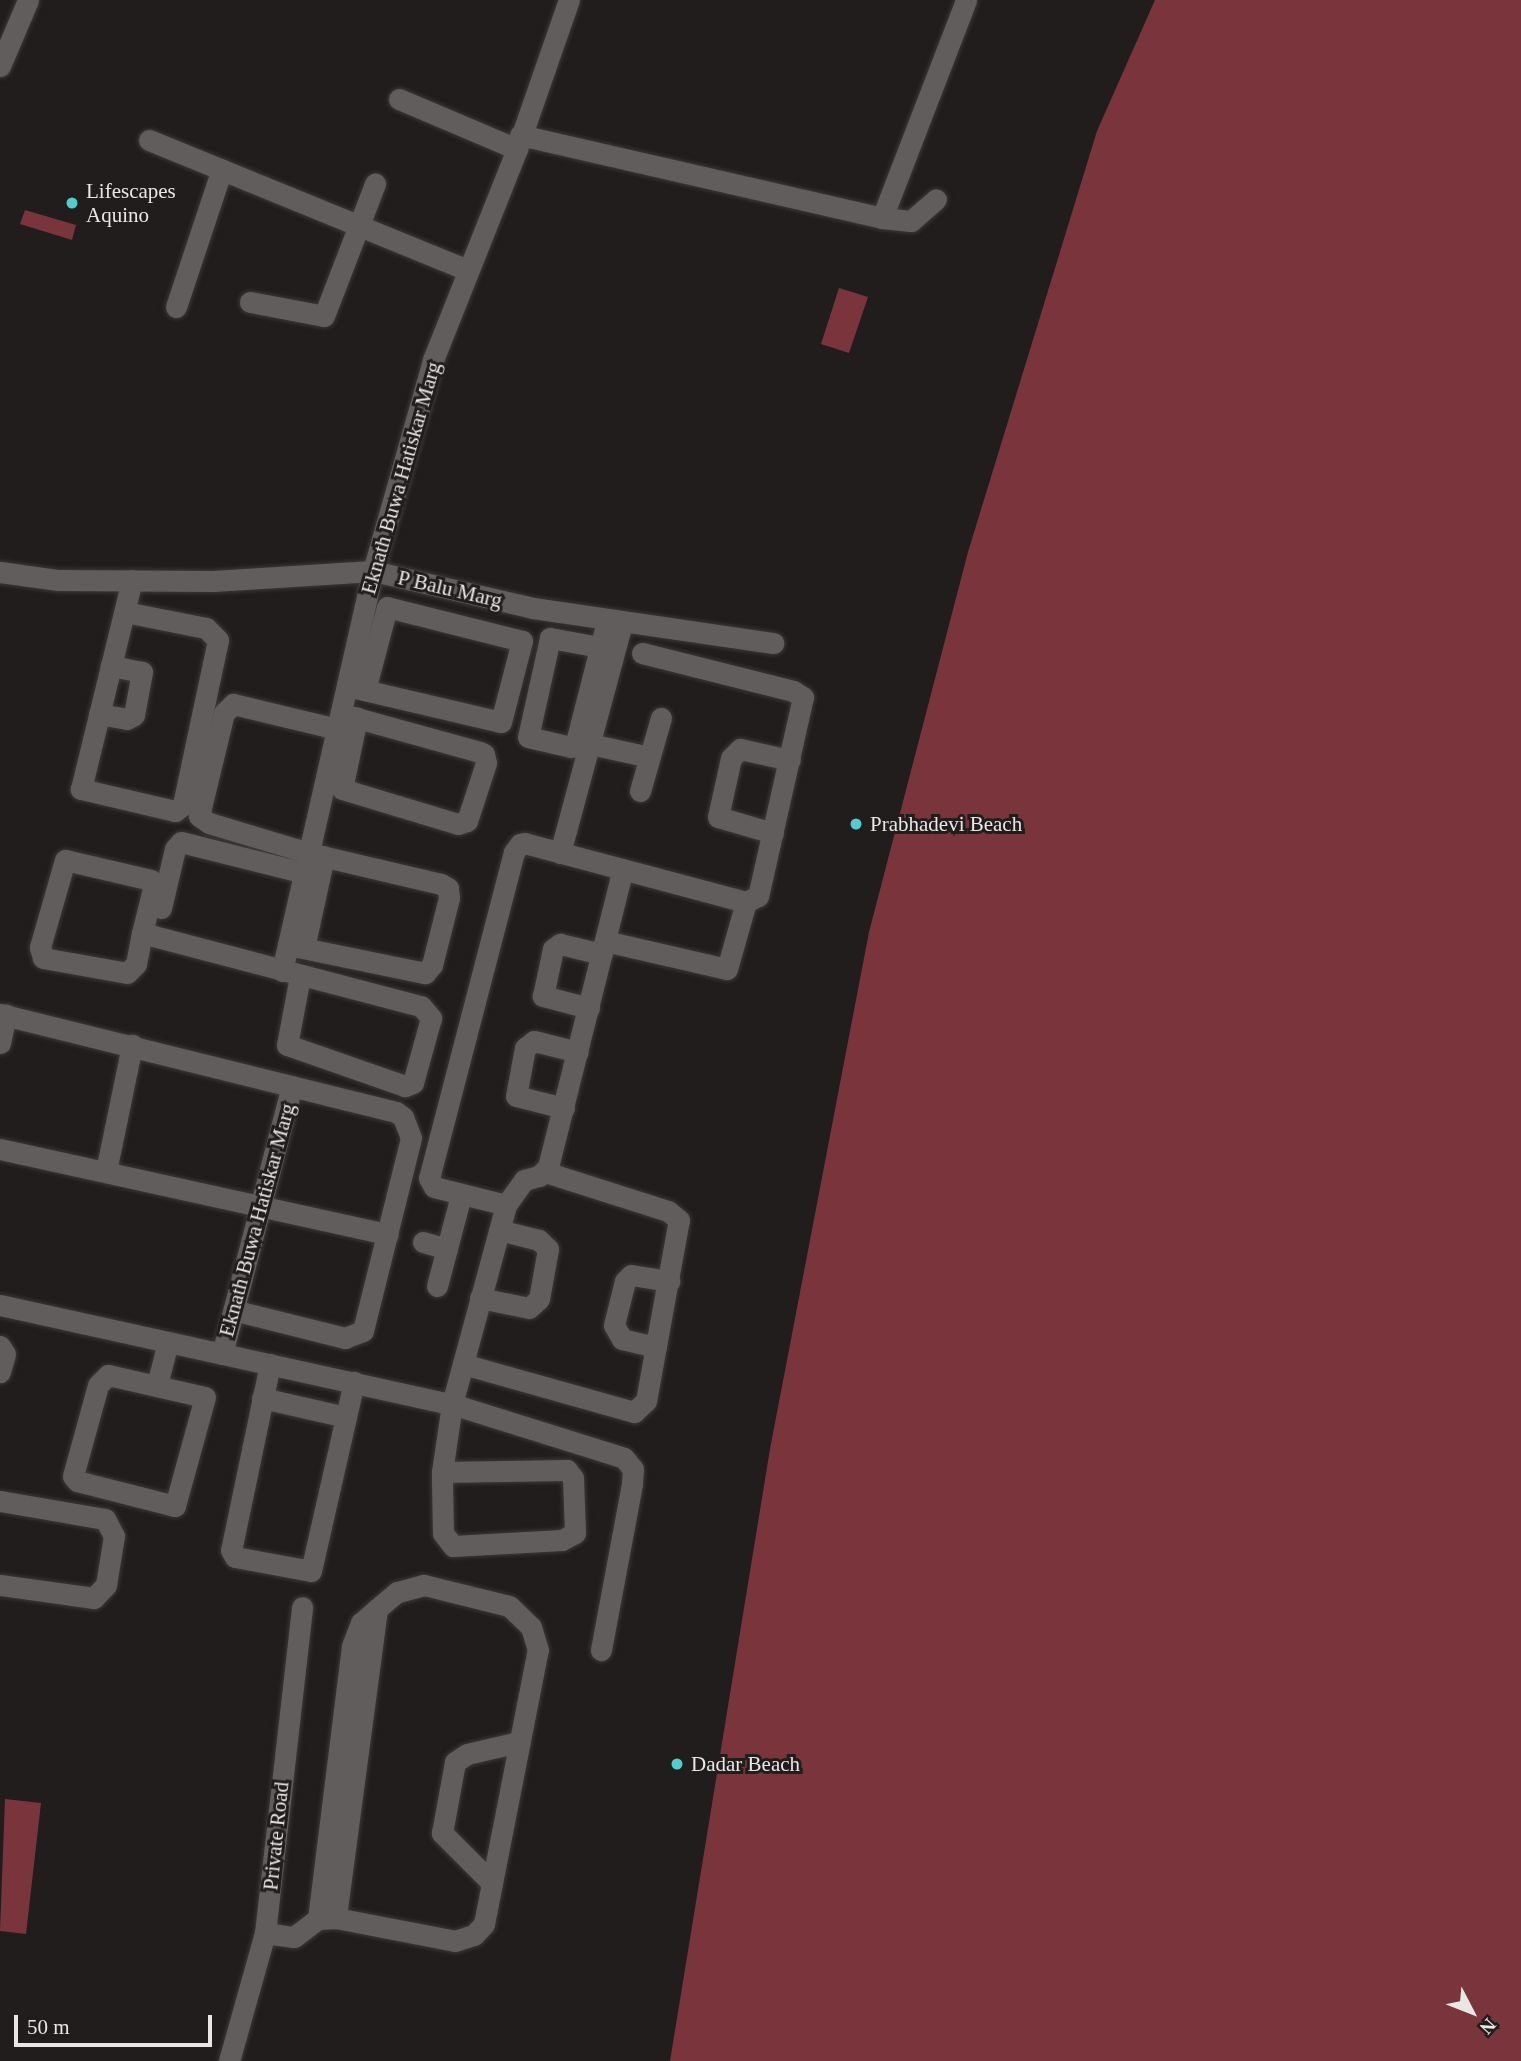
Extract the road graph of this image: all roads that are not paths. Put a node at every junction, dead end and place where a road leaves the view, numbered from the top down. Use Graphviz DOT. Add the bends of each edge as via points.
graph roads {
  1 [pos="28,0"];
  2 [pos="569,0"];
  3 [pos="966,0"];
  4 [pos="6,32"];
  5 [pos="0,66"];
  6 [pos="399,99"];
  7 [pos="149,140"];
  8 [pos="518,142"];
  9 [pos="222,169"];
  10 [pos="375,184"];
  11 [pos="936,198"];
  12 [pos="882,218"];
  13 [pos="360,226"];
  14 [pos="468,270"];
  15 [pos="250,302"];
  16 [pos="176,307"];
  17 [pos="373,571"];
  18 [pos="0,572"];
  19 [pos="132,580"];
  20 [pos="125,612"];
  21 [pos="614,622"];
  22 [pos="773,643"];
  23 [pos="600,647"];
  24 [pos="642,653"];
  25 [pos="111,666"];
  26 [pos="356,688"];
  27 [pos="99,714"];
  28 [pos="661,718"];
  29 [pos="345,720"];
  30 [pos="590,744"];
  31 [pos="650,757"];
  32 [pos="790,760"];
  33 [pos="640,791"];
  34 [pos="773,833"];
  35 [pos="560,853"];
  36 [pos="312,861"];
  37 [pos="623,869"];
  38 [pos="746,902"];
  39 [pos="148,935"];
  40 [pos="296,946"];
  41 [pos="604,948"];
  42 [pos="291,974"];
  43 [pos="589,1008"];
  44 [pos="3,1015"];
  45 [pos="0,1043"];
  46 [pos="132,1045"];
  47 [pos="578,1052"];
  48 [pos="292,1086"];
  49 [pos="564,1108"];
  50 [pos="0,1149"];
  51 [pos="106,1171"];
  52 [pos="545,1172"];
  53 [pos="461,1195"];
  54 [pos="261,1203"];
  55 [pos="506,1205"];
  56 [pos="499,1230"];
  57 [pos="388,1234"];
  58 [pos="423,1242"];
  59 [pos="447,1249"];
  60 [pos="670,1281"];
  61 [pos="438,1286"];
  62 [pos="480,1298"];
  63 [pos="0,1305"];
  64 [pos="233,1310"];
  65 [pos="168,1342"];
  66 [pos="0,1346"];
  67 [pos="656,1347"];
  68 [pos="222,1354"];
  69 [pos="270,1364"];
  70 [pos="463,1364"];
  71 [pos="0,1372"];
  72 [pos="354,1382"];
  73 [pos="157,1385"];
  74 [pos="262,1398"];
  75 [pos="452,1404"];
  76 [pos="346,1417"];
  77 [pos="442,1472"];
  78 [pos="0,1501"];
  79 [pos="0,1585"];
  80 [pos="302,1607"];
  81 [pos="601,1650"];
  82 [pos="519,1742"];
  83 [pos="492,1884"];
  84 [pos="327,1919"];
  85 [pos="265,1933"];
  86 [pos="229,2061"];
  1 -- 4 [label="street"];
  2 -- 8 [label="street, Eknath Buwa Hatiskar Marg"];
  3 -- 12 [label="street"];
  4 -- 5 [label="street"];
  6 -- 8 [label="street"];
  7 -- 9 [label="street"];
  8 -- 12 [label="street"];
  8 -- 14 [label="street, Eknath Buwa Hatiskar Marg"];
  9 -- 13 [label="street"];
  9 -- 16 [label="street"];
  10 -- 13 [label="street"];
  11 -- 12 [label="street" via="911,221"];
  13 -- 14 [label="street"];
  13 -- 15 [label="street" via="324,316"];
  14 -- 17 [label="street, Eknath Buwa Hatiskar Marg" via="433,360"];
  17 -- 19 [label="street, P Balu Marg" via="213,581"];
  17 -- 21 [label="street, P Balu Marg"];
  17 -- 26 [label="street, Eknath Buwa Hatiskar Marg"];
  18 -- 19 [label="street, P Balu Marg" via="58,580"];
  19 -- 20 [label="street"];
  20 -- 25 [label="street"];
  20 -- 27 [label="street" via="206,628 218,640 179,810 82,791"];
  21 -- 22 [label="street, P Balu Marg"];
  21 -- 23 [label="street"];
  21 -- 30 [label="street"];
  23 -- 23 [label="street" via="574,746 528,737 550,638"];
  24 -- 32 [label="street" via="799,694 804,704"];
  25 -- 27 [label="street"];
  25 -- 27 [label="street" via="142,672 134,715 127,719"];
  26 -- 26 [label="street" via="500,722 523,641 387,607"];
  26 -- 29 [label="street, Eknath Buwa Hatiskar Marg"];
  28 -- 31 [label="street"];
  29 -- 29 [label="street" via="484,754 486,763 467,821 458,824 342,789"];
  29 -- 36 [label="street, Eknath Buwa Hatiskar Marg"];
  29 -- 36 [label="street" via="233,704 224,713 198,803 203,821"];
  30 -- 31 [label="street"];
  30 -- 35 [label="street"];
  31 -- 33 [label="street"];
  32 -- 34 [label="street"];
  32 -- 34 [label="street" via="740,749 731,758 718,817"];
  34 -- 38 [label="street" via="758,896"];
  35 -- 37 [label="street"];
  35 -- 53 [label="street" via="525,843 514,852 429,1178 434,1187"];
  36 -- 39 [label="street" via="181,842"];
  36 -- 40 [label="street, Eknath Buwa Hatiskar Marg"];
  36 -- 40 [label="street" via="441,884 448,888 449,898 432,965 425,973"];
  37 -- 38 [label="street"];
  37 -- 41 [label="street"];
  38 -- 41 [label="street" via="727,969"];
  39 -- 39 [label="street" via="150,880 70,858 61,864 40,947 43,958 127,973 136,964"];
  39 -- 42 [label="street"];
  40 -- 42 [label="street, Eknath Buwa Hatiskar Marg"];
  41 -- 43 [label="street"];
  41 -- 43 [label="street" via="561,944 553,949 543,996"];
  42 -- 42 [label="street, Eknath Buwa Hatiskar Marg" via="426,1009 430,1018 413,1083 405,1086 290,1048 286,1040"];
  43 -- 47 [label="street"];
  44 -- 45 [label="street"];
  44 -- 46 [label="street"];
  46 -- 48 [label="street"];
  46 -- 51 [label="street"];
  47 -- 49 [label="street"];
  47 -- 49 [label="street" via="531,1041 520,1069 516,1096"];
  48 -- 54 [label="street, Eknath Buwa Hatiskar Marg"];
  48 -- 57 [label="street" via="396,1112 410,1126"];
  49 -- 52 [label="street"];
  50 -- 51 [label="street"];
  51 -- 54 [label="street"];
  52 -- 55 [label="street" via="524,1181"];
  52 -- 60 [label="street" via="673,1215 681,1227"];
  53 -- 55 [label="street"];
  53 -- 59 [label="street"];
  54 -- 57 [label="street"];
  54 -- 64 [label="street, Eknath Buwa Hatiskar Marg"];
  55 -- 56 [label="street"];
  56 -- 62 [label="street"];
  56 -- 62 [label="street" via="539,1240 548,1249 539,1299 529,1308"];
  57 -- 64 [label="street" via="366,1326 353,1338"];
  58 -- 59 [label="street"];
  59 -- 61 [label="street"];
  60 -- 67 [label="street"];
  60 -- 67 [label="street" via="631,1275 625,1281 614,1325 622,1339"];
  62 -- 70 [label="street"];
  63 -- 65 [label="street"];
  64 -- 68 [label="street, Eknath Buwa Hatiskar Marg"];
  65 -- 68 [label="street"];
  65 -- 73 [label="street"];
  66 -- 71 [label="street" via="5,1354"];
  67 -- 70 [label="street" via="646,1401 634,1412"];
  68 -- 69 [label="street"];
  69 -- 72 [label="street"];
  69 -- 74 [label="street"];
  70 -- 75 [label="street"];
  72 -- 75 [label="street"];
  72 -- 76 [label="street"];
  73 -- 73 [label="street" via="108,1375 99,1380 74,1473 77,1481 177,1504 206,1399"];
  74 -- 76 [label="street"];
  74 -- 76 [label="street" via="231,1550 235,1557 311,1571"];
  75 -- 77 [label="street"];
  75 -- 81 [label="street" via="609,1450 633,1469"];
  77 -- 77 [label="street" via="567,1470 573,1478 575,1533 562,1540 453,1546 443,1533"];
  78 -- 79 [label="street" via="105,1519 114,1536 106,1585 94,1598"];
  80 -- 85 [label="street, Private Road"];
  82 -- 83 [label="street"];
  82 -- 83 [label="street" via="467,1754 455,1762 442,1833"];
  82 -- 84 [label="street" via="538,1650 531,1628 509,1606 424,1585 397,1592 360,1623 352,1646"];
  83 -- 84 [label="street" via="484,1924 474,1935 455,1941"];
  84 -- 85 [label="street" via="294,1937"];
  85 -- 86 [label="street, Private Road"];
}
